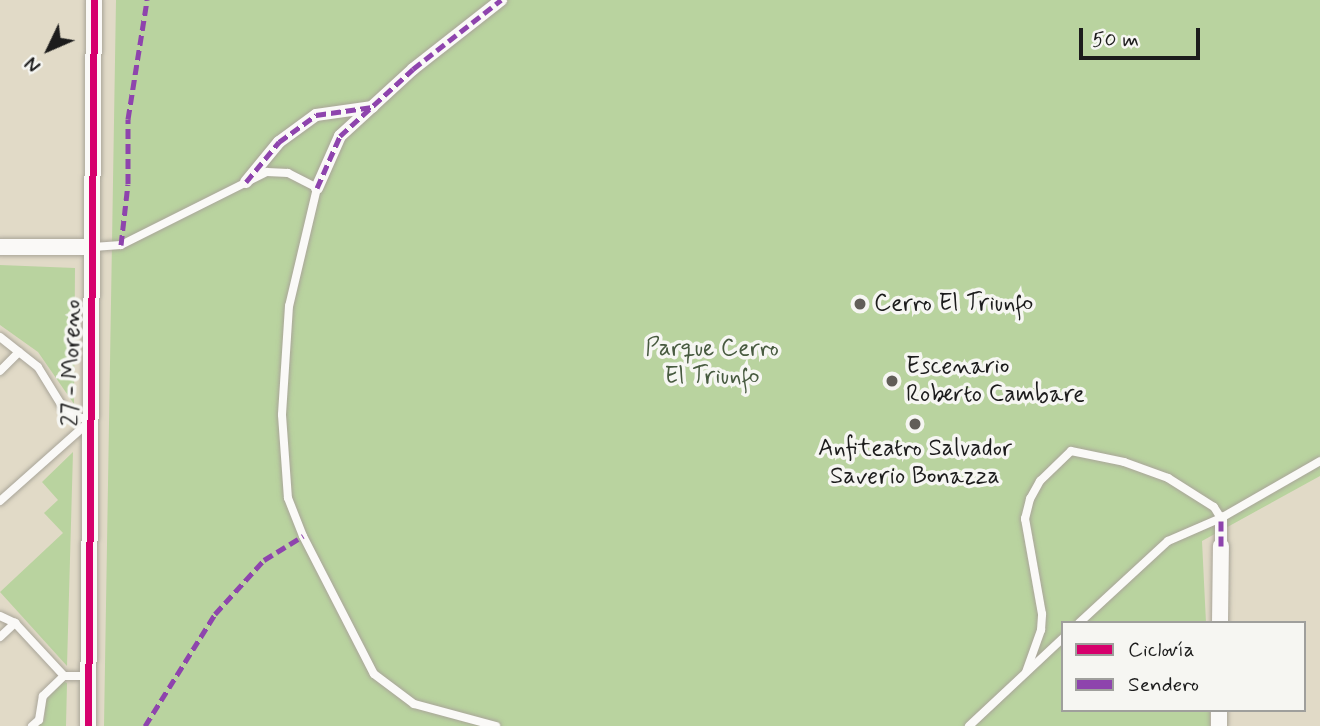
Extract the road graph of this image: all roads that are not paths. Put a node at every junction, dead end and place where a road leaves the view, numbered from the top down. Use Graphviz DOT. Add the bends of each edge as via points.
graph roads {
  1 [pos="94,0"];
  2 [pos="501,0"];
  3 [pos="372,107"];
  4 [pos="246,182"];
  5 [pos="317,188"];
  6 [pos="0,247"];
  7 [pos="93,247"];
  8 [pos="0,337"];
  9 [pos="19,352"];
  10 [pos="0,370"];
  11 [pos="90,421"];
  12 [pos="1320,461"];
  13 [pos="0,502"];
  14 [pos="1221,518"];
  15 [pos="1221,546"];
  16 [pos="0,617"];
  17 [pos="1081,621"];
  18 [pos="1220,621"];
  19 [pos="15,623"];
  20 [pos="0,637"];
  21 [pos="1061,640"];
  22 [pos="1027,672"];
  23 [pos="64,676"];
  24 [pos="89,676"];
  25 [pos="32,726"];
  26 [pos="88,726"];
  27 [pos="496,726"];
  28 [pos="969,726"];
  1 -- 7 [label="street, 27 - Moreno"];
  2 -- 3 [label="street"];
  3 -- 4 [label="street" via="316,115 279,142"];
  3 -- 5 [label="street" via="341,136"];
  4 -- 5 [label="lane" via="267,172 289,173"];
  4 -- 7 [label="lane" via="121,245"];
  5 -- 27 [label="lane" via="289,306 282,415 288,498 374,674 414,704"];
  6 -- 7 [label="street"];
  7 -- 11 [label="street, 27 - Moreno"];
  8 -- 9 [label="lane"];
  9 -- 10 [label="lane"];
  9 -- 11 [label="lane" via="38,367 62,406"];
  11 -- 13 [label="lane"];
  11 -- 24 [label="street, 27 - Moreno"];
  12 -- 14 [label="lane"];
  14 -- 15 [label="street"];
  14 -- 17 [label="lane" via="1168,541"];
  14 -- 22 [label="lane" via="1214,507 1168,478 1124,462 1071,451 1040,481 1025,519 1042,614"];
  15 -- 18 [label="street"];
  16 -- 19 [label="lane"];
  19 -- 20 [label="lane"];
  19 -- 23 [label="lane"];
  21 -- 22 [label="lane"];
  22 -- 28 [label="lane"];
  23 -- 24 [label="lane"];
  23 -- 25 [label="lane" via="43,696 39,720"];
  24 -- 26 [label="street, 27 - Moreno"];
}
